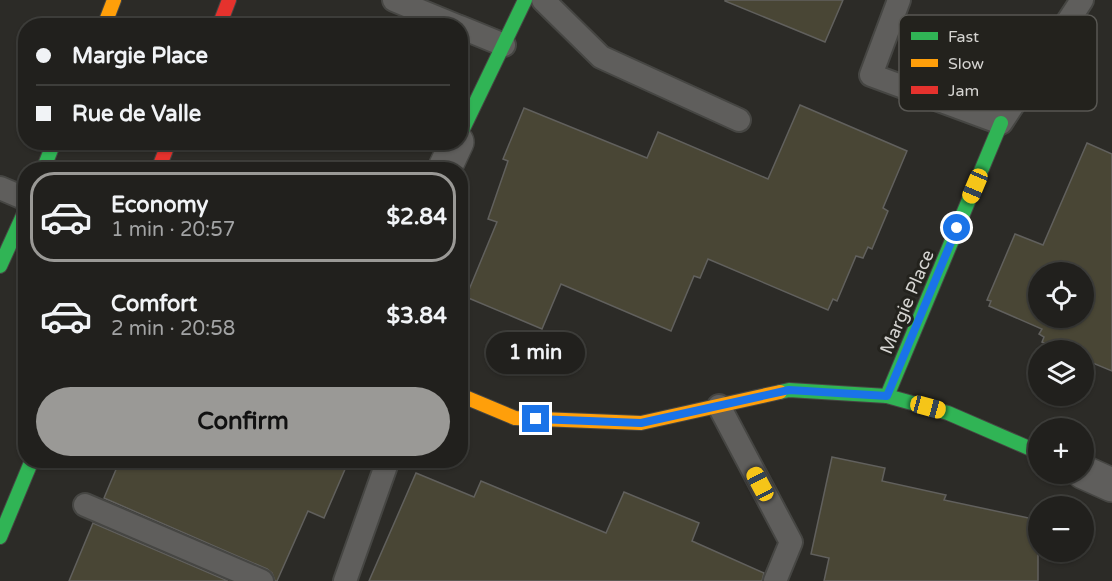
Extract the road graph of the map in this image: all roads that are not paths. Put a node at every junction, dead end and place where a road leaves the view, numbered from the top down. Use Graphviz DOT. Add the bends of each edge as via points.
graph roads {
  1 [pos="114,0"];
  2 [pos="230,0"];
  3 [pos="394,0"];
  4 [pos="525,0"];
  5 [pos="543,0"];
  6 [pos="899,0"];
  7 [pos="1082,0"];
  8 [pos="1072,15"];
  9 [pos="107,18"];
  10 [pos="222,18"];
  11 [pos="439,18"];
  12 [pos="468,30"];
  13 [pos="504,45"];
  14 [pos="899,85"];
  15 [pos="968,111"];
  16 [pos="1009,111"];
  17 [pos="468,119"];
  18 [pos="739,120"];
  19 [pos="1001,123"];
  20 [pos="0,188"];
  21 [pos="18,196"];
  22 [pos="18,227"];
  23 [pos="0,266"];
  24 [pos="887,396"];
  25 [pos="468,398"];
  26 [pos="719,406"];
  27 [pos="1028,448"];
  28 [pos="29,468"];
  29 [pos="385,468"];
  30 [pos="1094,477"];
  31 [pos="1112,485"];
  32 [pos="85,505"];
  33 [pos="0,537"];
  34 [pos="262,581"];
  35 [pos="345,581"];
  36 [pos="775,581"];
  1 -- 9 [label="street"];
  2 -- 10 [label="street"];
  3 -- 11 [label="lane"];
  4 -- 13 [label="street"];
  5 -- 18 [label="lane" via="601,57"];
  6 -- 14 [label="lane" via="871,75"];
  7 -- 8 [label="lane"];
  12 -- 13 [label="lane"];
  13 -- 17 [label="street"];
  15 -- 19 [label="lane"];
  16 -- 19 [label="lane"];
  19 -- 24 [label="street, Margie Place"];
  20 -- 21 [label="lane"];
  22 -- 23 [label="street"];
  24 -- 26 [label="street" via="789,390"];
  24 -- 27 [label="street" via="948,413"];
  25 -- 26 [label="street" via="515,418 641,423"];
  26 -- 36 [label="lane" via="791,542"];
  28 -- 33 [label="street"];
  29 -- 35 [label="lane"];
  30 -- 31 [label="street"];
  32 -- 34 [label="lane"];
}
